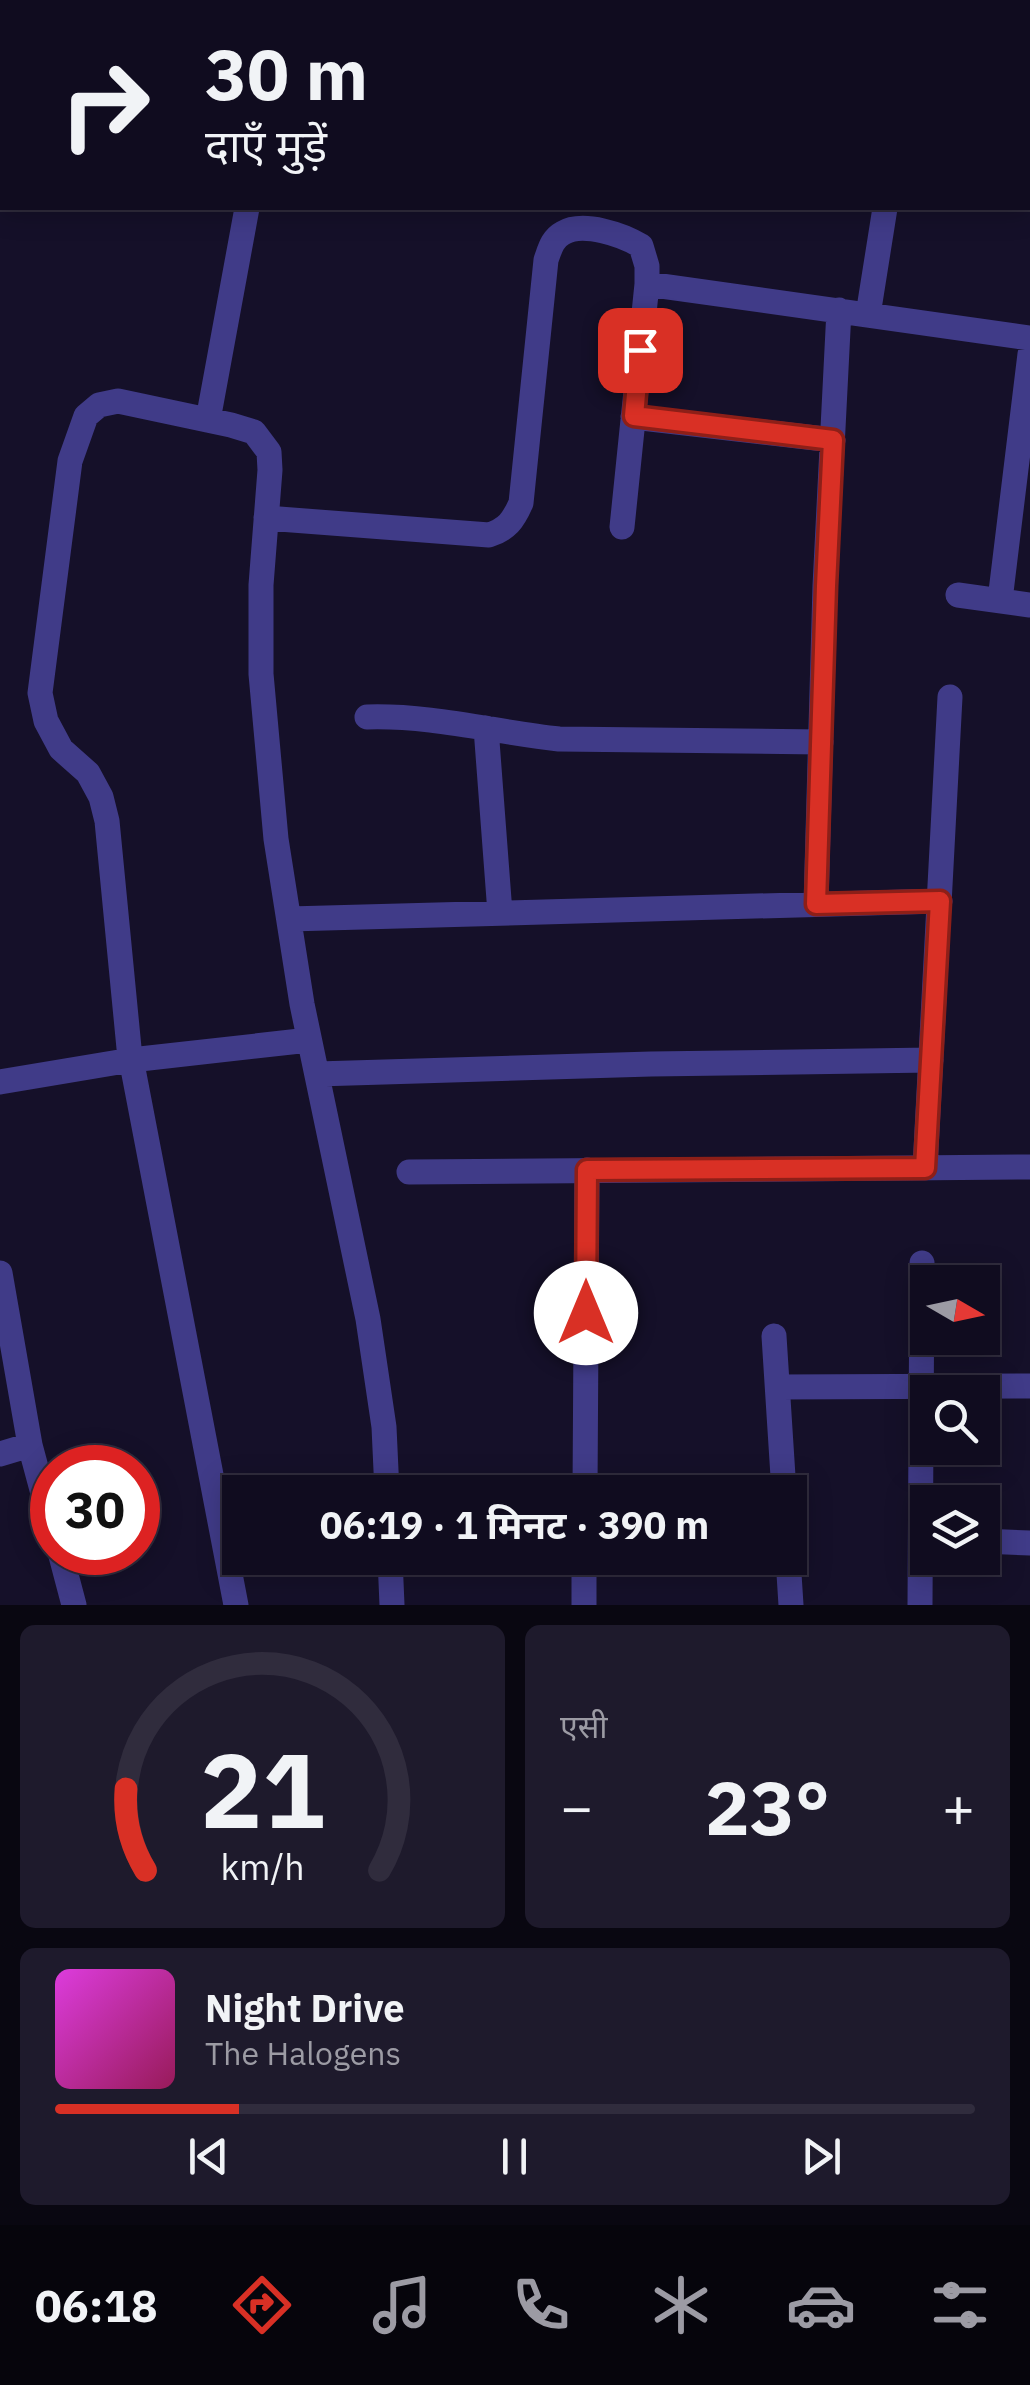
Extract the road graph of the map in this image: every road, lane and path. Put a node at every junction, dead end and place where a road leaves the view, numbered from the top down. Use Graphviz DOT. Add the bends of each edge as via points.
graph roads {
  1 [pos="246,210"];
  2 [pos="885,210"];
  3 [pos="648,284"];
  4 [pos="839,310"];
  5 [pos="868,314"];
  6 [pos="1030,338"];
  7 [pos="1030,354"];
  8 [pos="634,416"];
  9 [pos="208,420"];
  10 [pos="833,440"];
  11 [pos="266,518"];
  12 [pos="622,527"];
  13 [pos="958,595"];
  14 [pos="1000,600"];
  15 [pos="1030,605"];
  16 [pos="950,698"];
  17 [pos="367,716"];
  18 [pos="486,728"];
  19 [pos="820,742"];
  20 [pos="940,901"];
  21 [pos="816,904"];
  22 [pos="500,912"];
  23 [pos="289,920"];
  24 [pos="309,1040"];
  25 [pos="131,1060"];
  26 [pos="932,1060"];
  27 [pos="317,1074"];
  28 [pos="0,1082"];
  29 [pos="1030,1167"];
  30 [pos="925,1168"];
  31 [pos="587,1170"];
  32 [pos="409,1172"];
  33 [pos="922,1264"];
  34 [pos="0,1272"];
  35 [pos="774,1336"];
  36 [pos="921,1375"];
  37 [pos="910,1386"];
  38 [pos="1000,1386"];
  39 [pos="1030,1386"];
  40 [pos="778,1387"];
  41 [pos="30,1445"];
  42 [pos="0,1454"];
  43 [pos="386,1475"];
  44 [pos="585,1475"];
  45 [pos="783,1475"];
  46 [pos="1000,1541"];
  47 [pos="1030,1542"];
  48 [pos="66,1575"];
  49 [pos="391,1575"];
  50 [pos="584,1575"];
  51 [pos="789,1575"];
  52 [pos="922,1575"];
  53 [pos="74,1605"];
  54 [pos="236,1605"];
  55 [pos="392,1605"];
  56 [pos="584,1605"];
  57 [pos="791,1605"];
  58 [pos="920,1605"];
  1 -- 9 [label="street"];
  2 -- 5 [label="street"];
  3 -- 4 [label="street"];
  3 -- 8 [label="street"];
  3 -- 11 [label="street" via="641,246 623,235 579,228 552,242 520,503 505,530 489,535"];
  4 -- 5 [label="street"];
  4 -- 10 [label="street"];
  5 -- 6 [label="street"];
  7 -- 14 [label="street"];
  8 -- 10 [label="street"];
  8 -- 12 [label="street"];
  9 -- 11 [label="street" via="254,432 270,452"];
  9 -- 25 [label="street" via="118,401 86,416 70,461 40,693 46,721 61,749 88,773 107,821"];
  10 -- 19 [label="street"];
  11 -- 23 [label="street" via="261,674"];
  13 -- 14 [label="street"];
  14 -- 15 [label="street"];
  16 -- 20 [label="street"];
  17 -- 18 [label="street"];
  18 -- 19 [label="street" via="559,739"];
  18 -- 22 [label="street"];
  19 -- 21 [label="street"];
  20 -- 21 [label="street"];
  20 -- 26 [label="street"];
  21 -- 22 [label="street"];
  22 -- 23 [label="street"];
  23 -- 24 [label="street"];
  24 -- 25 [label="street"];
  24 -- 27 [label="street"];
  25 -- 28 [label="street"];
  25 -- 54 [label="street"];
  26 -- 27 [label="street"];
  26 -- 30 [label="street"];
  27 -- 43 [label="street" via="368,1319"];
  29 -- 30 [label="street"];
  30 -- 31 [label="street"];
  31 -- 32 [label="street"];
  31 -- 44 [label="street"];
  33 -- 36 [label="street"];
  34 -- 41 [label="street"];
  35 -- 40 [label="street"];
  37 -- 40 [label="street"];
  38 -- 39 [label="street"];
  40 -- 45 [label="street"];
  41 -- 42 [label="street"];
  46 -- 47 [label="street"];
  48 -- 53 [label="street"];
  49 -- 55 [label="street"];
  50 -- 56 [label="street"];
  51 -- 57 [label="street"];
  52 -- 58 [label="street"];
}
